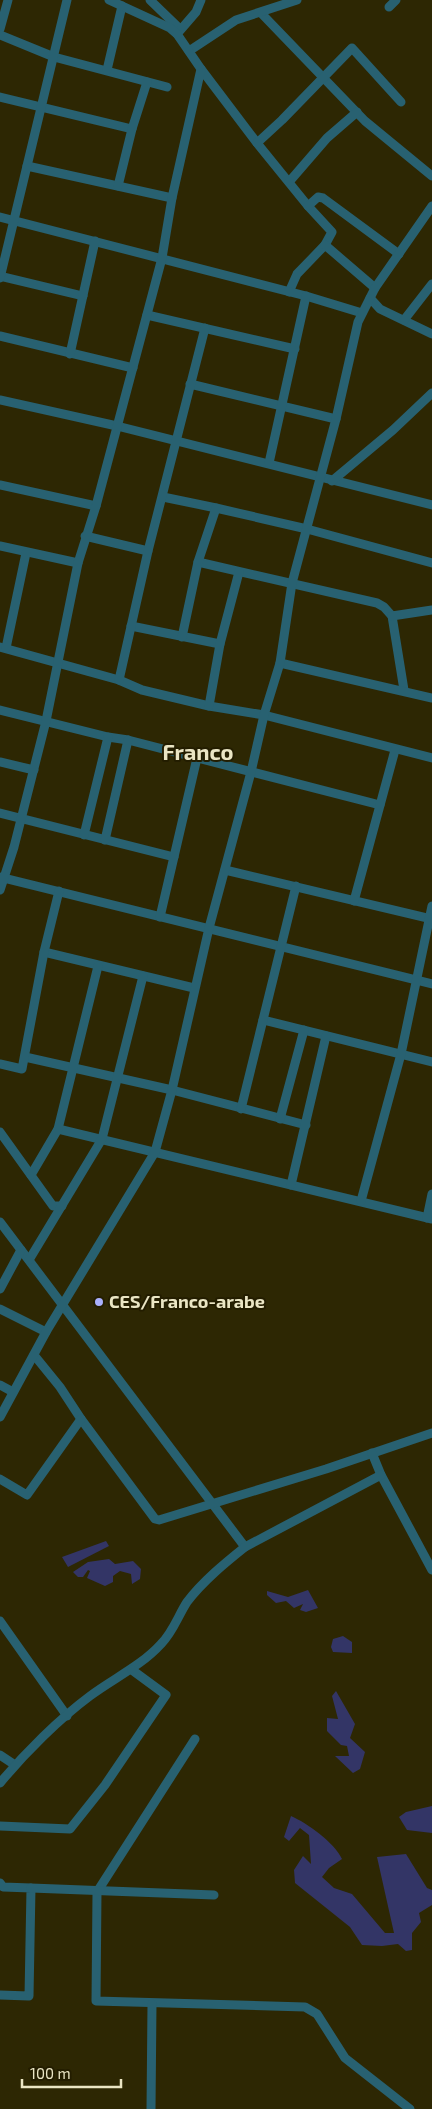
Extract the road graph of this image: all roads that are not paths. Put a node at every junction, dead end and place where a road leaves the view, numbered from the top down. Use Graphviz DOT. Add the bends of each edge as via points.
graph roads {
  1 [pos="8,0"];
  2 [pos="67,0"];
  3 [pos="109,0"];
  4 [pos="150,0"];
  5 [pos="201,0"];
  6 [pos="297,0"];
  7 [pos="122,6"];
  8 [pos="261,13"];
  9 [pos="0,29"];
  10 [pos="178,32"];
  11 [pos="0,35"];
  12 [pos="189,51"];
  13 [pos="54,57"];
  14 [pos="201,69"];
  15 [pos="107,70"];
  16 [pos="323,77"];
  17 [pos="147,82"];
  18 [pos="167,87"];
  19 [pos="0,97"];
  20 [pos="401,102"];
  21 [pos="41,107"];
  22 [pos="357,112"];
  23 [pos="132,129"];
  24 [pos="257,143"];
  25 [pos="27,166"];
  26 [pos="432,176"];
  27 [pos="289,182"];
  28 [pos="118,186"];
  29 [pos="172,198"];
  30 [pos="308,206"];
  31 [pos="432,206"];
  32 [pos="0,217"];
  33 [pos="14,220"];
  34 [pos="95,241"];
  35 [pos="325,245"];
  36 [pos="399,254"];
  37 [pos="162,258"];
  38 [pos="0,277"];
  39 [pos="432,284"];
  40 [pos="375,288"];
  41 [pos="289,292"];
  42 [pos="83,296"];
  43 [pos="306,296"];
  44 [pos="370,298"];
  45 [pos="362,313"];
  46 [pos="148,315"];
  47 [pos="404,320"];
  48 [pos="205,328"];
  49 [pos="432,334"];
  50 [pos="0,336"];
  51 [pos="295,349"];
  52 [pos="70,354"];
  53 [pos="132,368"];
  54 [pos="190,384"];
  55 [pos="432,393"];
  56 [pos="0,400"];
  57 [pos="282,407"];
  58 [pos="336,419"];
  59 [pos="117,426"];
  60 [pos="176,441"];
  61 [pos="269,463"];
  62 [pos="320,478"];
  63 [pos="332,481"];
  64 [pos="0,485"];
  65 [pos="163,498"];
  66 [pos="432,505"];
  67 [pos="96,506"];
  68 [pos="216,508"];
  69 [pos="307,529"];
  70 [pos="85,536"];
  71 [pos="0,546"];
  72 [pos="148,551"];
  73 [pos="26,553"];
  74 [pos="198,562"];
  75 [pos="78,563"];
  76 [pos="432,563"];
  77 [pos="239,572"];
  78 [pos="292,583"];
  79 [pos="432,610"];
  80 [pos="392,616"];
  81 [pos="131,626"];
  82 [pos="182,637"];
  83 [pos="220,644"];
  84 [pos="3,647"];
  85 [pos="59,663"];
  86 [pos="280,663"];
  87 [pos="119,680"];
  88 [pos="404,690"];
  89 [pos="432,698"];
  90 [pos="209,706"];
  91 [pos="0,710"];
  92 [pos="264,715"];
  93 [pos="46,721"];
  94 [pos="108,737"];
  95 [pos="128,740"];
  96 [pos="396,750"];
  97 [pos="197,758"];
  98 [pos="432,758"];
  99 [pos="0,762"];
  100 [pos="34,770"];
  101 [pos="251,772"];
  102 [pos="380,806"];
  103 [pos="0,813"];
  104 [pos="22,817"];
  105 [pos="84,835"];
  106 [pos="105,840"];
  107 [pos="174,857"];
  108 [pos="225,870"];
  109 [pos="2,877"];
  110 [pos="296,886"];
  111 [pos="0,890"];
  112 [pos="59,892"];
  113 [pos="354,901"];
  114 [pos="432,906"];
  115 [pos="160,917"];
  116 [pos="430,919"];
  117 [pos="209,928"];
  118 [pos="281,946"];
  119 [pos="44,952"];
  120 [pos="98,966"];
  121 [pos="142,976"];
  122 [pos="416,980"];
  123 [pos="432,984"];
  124 [pos="194,988"];
  125 [pos="263,1020"];
  126 [pos="304,1030"];
  127 [pos="326,1036"];
  128 [pos="401,1054"];
  129 [pos="25,1057"];
  130 [pos="432,1062"];
  131 [pos="0,1064"];
  132 [pos="73,1069"];
  133 [pos="118,1077"];
  134 [pos="172,1090"];
  135 [pos="241,1109"];
  136 [pos="280,1120"];
  137 [pos="306,1125"];
  138 [pos="58,1129"];
  139 [pos="0,1132"];
  140 [pos="102,1139"];
  141 [pos="155,1152"];
  142 [pos="31,1175"];
  143 [pos="291,1185"];
  144 [pos="432,1194"];
  145 [pos="361,1201"];
  146 [pos="62,1206"];
  147 [pos="429,1219"];
  148 [pos="0,1222"];
  149 [pos="21,1250"];
  150 [pos="29,1260"];
  151 [pos="0,1289"];
  152 [pos="64,1306"];
  153 [pos="0,1309"];
  154 [pos="46,1332"];
  155 [pos="34,1356"];
  156 [pos="0,1385"];
  157 [pos="13,1392"];
  158 [pos="0,1417"];
  159 [pos="81,1419"];
  160 [pos="432,1432"];
  161 [pos="372,1453"];
  162 [pos="382,1475"];
  163 [pos="0,1479"];
  164 [pos="213,1503"];
  165 [pos="245,1547"];
  166 [pos="431,1567"];
  167 [pos="0,1621"];
  168 [pos="132,1670"];
  169 [pos="67,1716"];
  170 [pos="196,1739"];
  171 [pos="0,1755"];
  172 [pos="15,1765"];
  173 [pos="0,1783"];
  174 [pos="0,1826"];
  175 [pos="1,1885"];
  176 [pos="31,1888"];
  177 [pos="97,1892"];
  178 [pos="214,1895"];
  179 [pos="0,1995"];
  180 [pos="152,2004"];
  181 [pos="151,2109"];
  182 [pos="410,2109"];
  1 -- 9 [label="street"];
  2 -- 13 [label="street"];
  3 -- 7 [label="street"];
  4 -- 10 [label="street"];
  5 -- 10 [label="street" via="196,12"];
  6 -- 8 [label="street"];
  7 -- 10 [label="street"];
  7 -- 15 [label="street"];
  8 -- 12 [label="street" via="236,20"];
  8 -- 16 [label="street"];
  10 -- 12 [label="street"];
  11 -- 13 [label="street"];
  12 -- 14 [label="street"];
  13 -- 15 [label="street"];
  13 -- 21 [label="street"];
  14 -- 24 [label="street"];
  14 -- 29 [label="street"];
  15 -- 17 [label="street"];
  16 -- 20 [label="street" via="352,48"];
  16 -- 22 [label="street"];
  16 -- 24 [label="street"];
  17 -- 18 [label="street"];
  17 -- 23 [label="street"];
  19 -- 21 [label="street"];
  21 -- 23 [label="street"];
  21 -- 25 [label="street"];
  22 -- 26 [label="street"];
  22 -- 27 [label="street" via="330,134"];
  23 -- 28 [label="street"];
  24 -- 27 [label="street"];
  25 -- 28 [label="street"];
  25 -- 33 [label="street"];
  27 -- 30 [label="street"];
  28 -- 29 [label="street"];
  29 -- 37 [label="street"];
  30 -- 35 [label="street" via="332,232"];
  30 -- 36 [label="street" via="323,198"];
  31 -- 36 [label="street"];
  32 -- 33 [label="street"];
  33 -- 34 [label="street"];
  33 -- 38 [label="street"];
  34 -- 37 [label="street"];
  34 -- 42 [label="street"];
  35 -- 40 [label="street"];
  35 -- 41 [label="street" via="297,274"];
  36 -- 40 [label="street"];
  37 -- 41 [label="street"];
  37 -- 46 [label="street"];
  38 -- 42 [label="street"];
  39 -- 47 [label="street"];
  40 -- 44 [label="street"];
  41 -- 43 [label="street"];
  42 -- 52 [label="street"];
  43 -- 45 [label="street"];
  43 -- 51 [label="street"];
  44 -- 45 [label="street"];
  44 -- 47 [label="street" via="380,309"];
  45 -- 58 [label="street"];
  46 -- 48 [label="street"];
  46 -- 53 [label="street"];
  47 -- 49 [label="street"];
  48 -- 51 [label="street"];
  48 -- 54 [label="street"];
  50 -- 52 [label="street"];
  51 -- 57 [label="street"];
  52 -- 53 [label="street"];
  53 -- 59 [label="street"];
  54 -- 57 [label="street"];
  54 -- 60 [label="street"];
  55 -- 63 [label="street"];
  56 -- 59 [label="street"];
  57 -- 58 [label="street"];
  57 -- 61 [label="street"];
  58 -- 62 [label="street"];
  59 -- 60 [label="street"];
  59 -- 67 [label="street"];
  60 -- 61 [label="street"];
  60 -- 65 [label="street"];
  61 -- 62 [label="street"];
  62 -- 63 [label="street"];
  62 -- 69 [label="street"];
  63 -- 66 [label="street"];
  64 -- 67 [label="street"];
  65 -- 68 [label="street"];
  65 -- 72 [label="street"];
  67 -- 70 [label="street"];
  68 -- 69 [label="street"];
  68 -- 74 [label="street"];
  69 -- 76 [label="street"];
  69 -- 78 [label="street"];
  70 -- 72 [label="street"];
  70 -- 75 [label="street"];
  71 -- 73 [label="street"];
  72 -- 81 [label="street"];
  73 -- 75 [label="street"];
  73 -- 84 [label="street"];
  74 -- 77 [label="street"];
  74 -- 82 [label="street"];
  75 -- 85 [label="street"];
  77 -- 78 [label="street"];
  77 -- 83 [label="street"];
  78 -- 80 [label="street" via="377,603"];
  78 -- 86 [label="street"];
  79 -- 80 [label="street"];
  80 -- 88 [label="street"];
  81 -- 82 [label="street"];
  81 -- 87 [label="street"];
  82 -- 83 [label="street"];
  83 -- 90 [label="street"];
  84 -- 85 [label="street"];
  85 -- 87 [label="street"];
  85 -- 93 [label="street"];
  86 -- 88 [label="street"];
  86 -- 92 [label="street"];
  87 -- 90 [label="street" via="142,690"];
  88 -- 89 [label="street"];
  90 -- 92 [label="street"];
  91 -- 93 [label="street"];
  92 -- 96 [label="street"];
  92 -- 101 [label="street"];
  93 -- 94 [label="street"];
  93 -- 100 [label="street"];
  94 -- 95 [label="street"];
  94 -- 105 [label="street"];
  95 -- 97 [label="street"];
  95 -- 106 [label="street"];
  96 -- 98 [label="street"];
  96 -- 102 [label="street"];
  97 -- 101 [label="street"];
  97 -- 107 [label="street"];
  99 -- 100 [label="street"];
  100 -- 104 [label="street"];
  101 -- 102 [label="street"];
  101 -- 108 [label="street"];
  102 -- 113 [label="street"];
  103 -- 104 [label="street"];
  104 -- 105 [label="street"];
  104 -- 109 [label="street"];
  105 -- 106 [label="street"];
  106 -- 107 [label="street"];
  107 -- 115 [label="street"];
  108 -- 110 [label="street"];
  108 -- 117 [label="street"];
  109 -- 111 [label="street"];
  109 -- 112 [label="street"];
  110 -- 113 [label="street"];
  110 -- 118 [label="street"];
  112 -- 115 [label="street"];
  112 -- 119 [label="street"];
  113 -- 116 [label="street"];
  114 -- 116 [label="street"];
  115 -- 117 [label="street"];
  116 -- 122 [label="street"];
  117 -- 118 [label="street"];
  117 -- 124 [label="street"];
  118 -- 122 [label="street"];
  118 -- 125 [label="street"];
  119 -- 120 [label="street"];
  119 -- 129 [label="street"];
  120 -- 121 [label="street"];
  120 -- 132 [label="street"];
  121 -- 124 [label="street"];
  121 -- 133 [label="street"];
  122 -- 123 [label="street"];
  122 -- 128 [label="street"];
  124 -- 134 [label="street"];
  125 -- 126 [label="street"];
  125 -- 135 [label="street"];
  126 -- 127 [label="street"];
  126 -- 136 [label="street"];
  127 -- 128 [label="street"];
  127 -- 137 [label="street"];
  128 -- 130 [label="street"];
  128 -- 145 [label="street"];
  129 -- 131 [label="street" via="22,1069"];
  129 -- 132 [label="street"];
  132 -- 133 [label="street"];
  132 -- 138 [label="street"];
  133 -- 134 [label="street"];
  133 -- 140 [label="street"];
  134 -- 135 [label="street"];
  134 -- 141 [label="street"];
  135 -- 136 [label="street"];
  136 -- 137 [label="street"];
  137 -- 143 [label="street"];
  138 -- 140 [label="street"];
  138 -- 142 [label="street"];
  139 -- 142 [label="street"];
  140 -- 141 [label="street"];
  140 -- 146 [label="street"];
  141 -- 143 [label="street"];
  141 -- 152 [label="street"];
  142 -- 146 [label="street" via="53,1206"];
  143 -- 145 [label="street"];
  144 -- 147 [label="street"];
  145 -- 147 [label="street"];
  146 -- 150 [label="street"];
  148 -- 149 [label="street"];
  149 -- 150 [label="street"];
  149 -- 151 [label="street"];
  150 -- 152 [label="street"];
  152 -- 154 [label="street"];
  152 -- 164 [label="street"];
  153 -- 154 [label="street"];
  154 -- 155 [label="street"];
  155 -- 157 [label="street"];
  155 -- 159 [label="street"];
  156 -- 157 [label="street"];
  157 -- 158 [label="street"];
  159 -- 163 [label="street" via="26,1495"];
  159 -- 164 [label="street" via="154,1519 160,1520"];
  160 -- 161 [label="street"];
  161 -- 162 [label="street"];
  161 -- 164 [label="street"];
  162 -- 165 [label="street"];
  162 -- 166 [label="street"];
  164 -- 165 [label="street"];
  165 -- 168 [label="street" via="205,1582 187,1603 162,1644"];
  167 -- 169 [label="street"];
  168 -- 169 [label="street" via="90,1696"];
  168 -- 174 [label="street" via="166,1695 106,1785 70,1829"];
  169 -- 172 [label="street"];
  170 -- 177 [label="street"];
  171 -- 172 [label="street"];
  172 -- 173 [label="street"];
  175 -- 176 [label="street"];
  176 -- 177 [label="street"];
  176 -- 179 [label="street" via="28,1996"];
  177 -- 178 [label="street"];
  177 -- 180 [label="street" via="96,2001"];
  180 -- 181 [label="street"];
  180 -- 182 [label="street" via="297,2006 312,2009 345,2058"];
}
